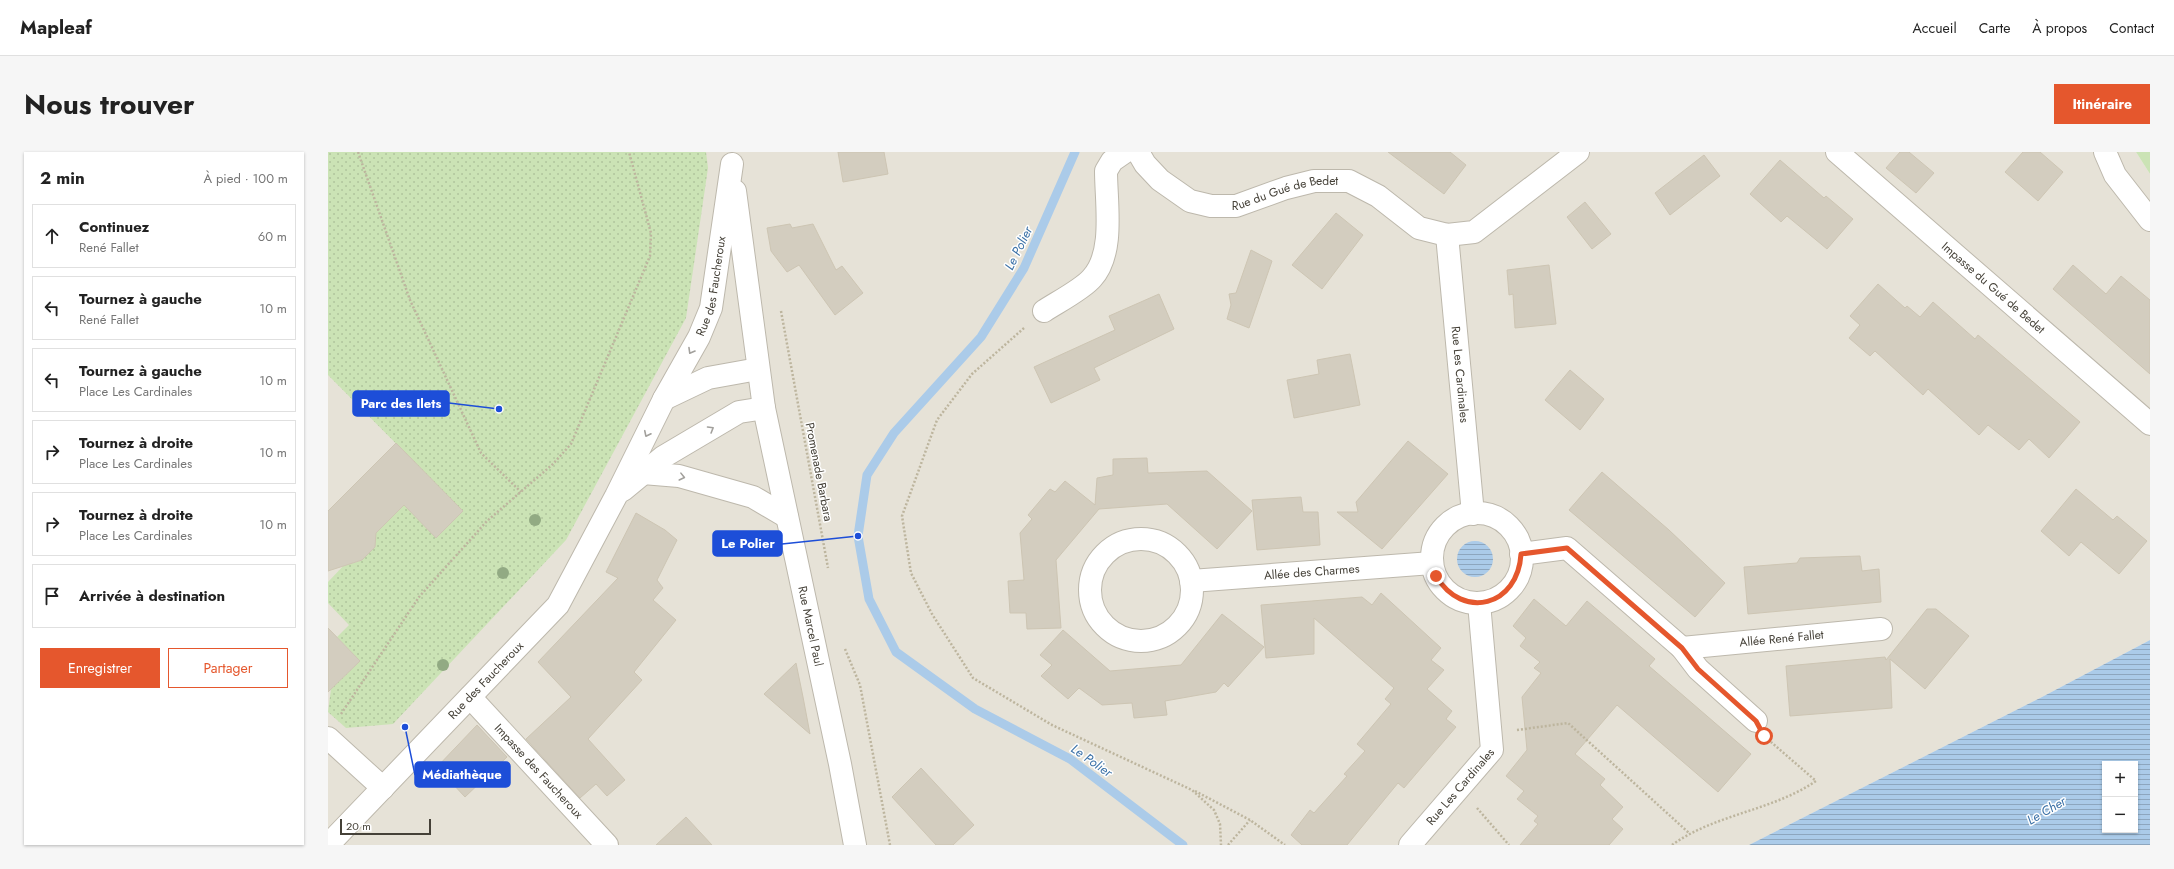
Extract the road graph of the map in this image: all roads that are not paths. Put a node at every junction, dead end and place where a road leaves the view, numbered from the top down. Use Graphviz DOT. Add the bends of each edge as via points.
graph roads {
  1 [pos="1124,152"];
  2 [pos="1138,152"];
  3 [pos="1578,152"];
  4 [pos="1837,152"];
  5 [pos="2105,152"];
  6 [pos="731,158"];
  7 [pos="2150,220"];
  8 [pos="1447,235"];
  9 [pos="1044,311"];
  10 [pos="758,369"];
  11 [pos="664,399"];
  12 [pos="764,408"];
  13 [pos="2150,424"];
  14 [pos="643,473"];
  15 [pos="616,496"];
  16 [pos="1472,514"];
  17 [pos="787,517"];
  18 [pos="1521,554"];
  19 [pos="1432,563"];
  20 [pos="1191,581"];
  21 [pos="1479,603"];
  22 [pos="1881,629"];
  23 [pos="1682,648"];
  24 [pos="470,698"];
  25 [pos="1756,721"];
  26 [pos="332,729"];
  27 [pos="383,788"];
  28 [pos="328,845"];
  29 [pos="607,845"];
  30 [pos="855,845"];
  31 [pos="1410,845"];
  1 -- 9 [label="street" via="1112,161 1106,171 1106,249 1101,265 1092,279"];
  2 -- 8 [label="street, Rue du Gué de Bedet" via="1160,180 1190,201 1211,206 1236,206 1314,181 1349,181 1378,196 1419,228"];
  3 -- 8 [label="street, Rue du Gué de Bedet" via="1474,232"];
  4 -- 13 [label="street, Impasse du Gué de Bedet"];
  5 -- 7 [label="street" via="2114,175"];
  6 -- 10 [label="street, Rue des Faucheroux"];
  6 -- 11 [label="street, Rue des Faucheroux, one-way" via="711,308 699,337"];
  8 -- 16 [label="street, Rue Les Cardinales"];
  10 -- 11 [label="street" via="708,378"];
  10 -- 12 [label="street, Rue des Faucheroux"];
  11 -- 15 [label="street, Rue des Faucheroux, one-way"];
  14 -- 12 [label="street, Rue des Faucheroux, one-way" via="663,457 739,412"];
  12 -- 17 [label="street, Rue Marcel Paul"];
  14 -- 15 [label="street, Rue des Faucheroux"];
  14 -- 17 [label="street, one-way" via="679,476 753,497"];
  15 -- 24 [label="street, Rue des Faucheroux" via="558,605"];
  16 -- 18 [label="street" via="1487,514 1500,519 1518,540"];
  16 -- 19 [label="street" via="1459,517 1447,524 1438,535"];
  17 -- 30 [label="street, Rue Marcel Paul"];
  18 -- 21 [label="street" via="1515,582 1494,600"];
  18 -- 23 [label="street" via="1567,548"];
  19 -- 20 [label="street, Allée des Charmes"];
  19 -- 21 [label="street" via="1436,576 1448,592 1466,602"];
  20 -- 20 [label="street" via="1185,565 1174,552 1160,543 1143,539 1126,541 1111,548 1099,560 1091,576 1090,593 1093,609 1102,623 1115,634 1130,640 1147,641 1163,636 1176,627 1186,614 1191,598"];
  21 -- 31 [label="street, Rue Les Cardinales" via="1492,750"];
  22 -- 23 [label="street, Allée René Fallet"];
  23 -- 25 [label="street" via="1698,669"];
  24 -- 27 [label="street, Rue des Faucheroux"];
  24 -- 29 [label="street, Impasse des Faucheroux"];
  26 -- 27 [label="street"];
  27 -- 28 [label="street, Rue des Faucheroux"];
}
